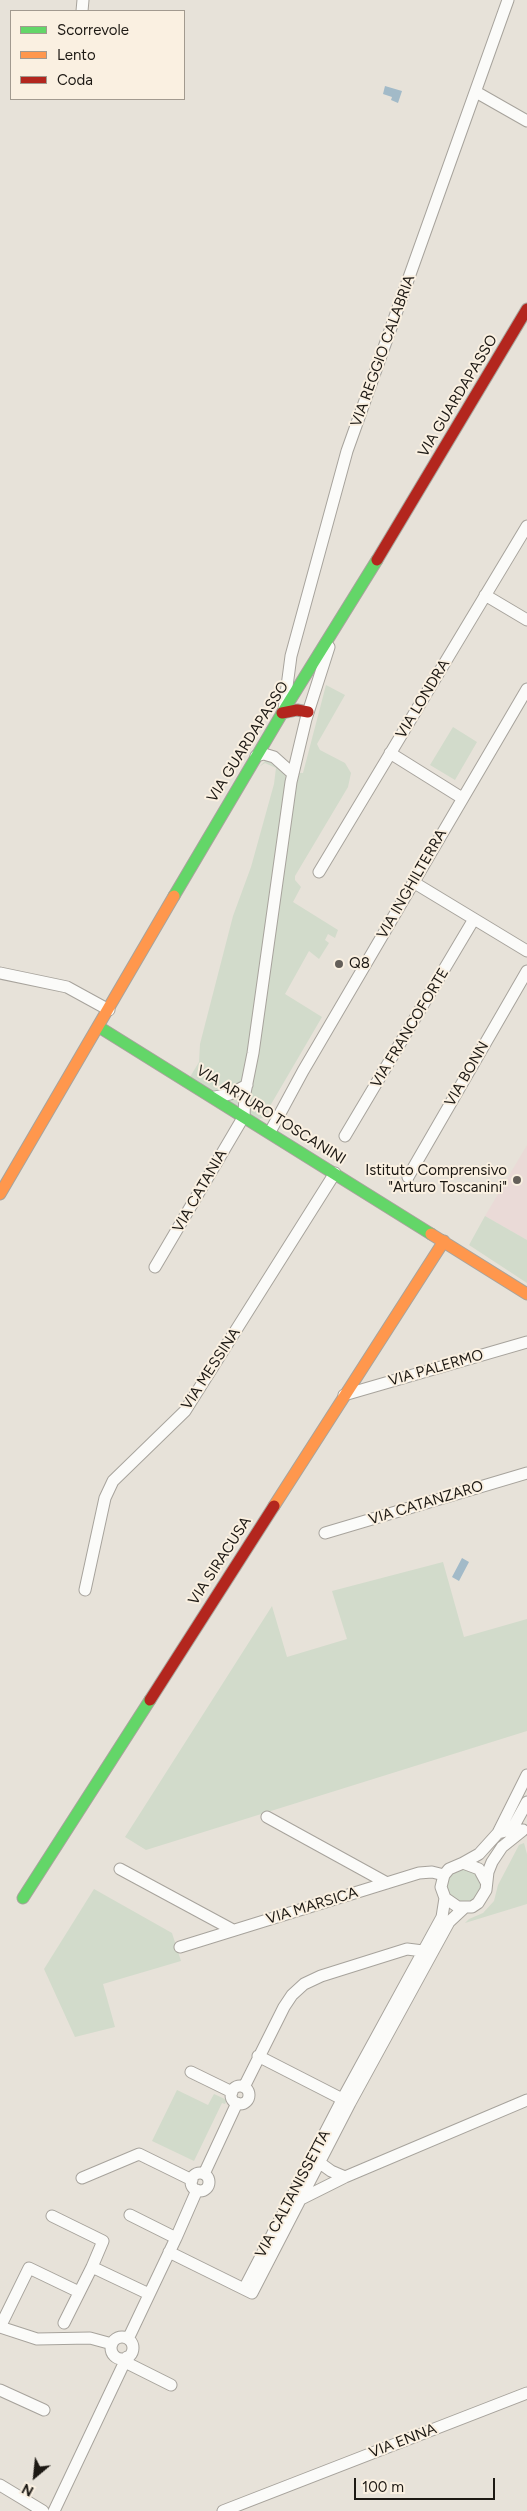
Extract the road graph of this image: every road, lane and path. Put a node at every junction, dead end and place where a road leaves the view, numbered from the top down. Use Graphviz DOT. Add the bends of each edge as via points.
graph roads {
  1 [pos="508,0"];
  2 [pos="476,92"];
  3 [pos="527,121"];
  4 [pos="527,309"];
  5 [pos="527,526"];
  6 [pos="485,595"];
  7 [pos="527,620"];
  8 [pos="333,634"];
  9 [pos="527,689"];
  10 [pos="522,708"];
  11 [pos="283,712"];
  12 [pos="308,712"];
  13 [pos="390,754"];
  14 [pos="256,756"];
  15 [pos="293,774"];
  16 [pos="462,798"];
  17 [pos="319,872"];
  18 [pos="413,882"];
  19 [pos="474,919"];
  20 [pos="527,951"];
  21 [pos="527,970"];
  22 [pos="0,973"];
  23 [pos="109,1010"];
  24 [pos="99,1027"];
  25 [pos="247,1085"];
  26 [pos="215,1097"];
  27 [pos="244,1116"];
  28 [pos="270,1132"];
  29 [pos="345,1136"];
  30 [pos="335,1173"];
  31 [pos="408,1177"];
  32 [pos="0,1194"];
  33 [pos="444,1241"];
  34 [pos="155,1267"];
  35 [pos="527,1294"];
  36 [pos="527,1342"];
  37 [pos="344,1395"];
  38 [pos="527,1473"];
  39 [pos="325,1533"];
  40 [pos="85,1590"];
  41 [pos="527,1776"];
  42 [pos="527,1802"];
  43 [pos="267,1817"];
  44 [pos="520,1830"];
  45 [pos="498,1834"];
  46 [pos="463,1863"];
  47 [pos="120,1869"];
  48 [pos="444,1875"];
  49 [pos="486,1882"];
  50 [pos="387,1883"];
  51 [pos="23,1898"];
  52 [pos="445,1898"];
  53 [pos="464,1908"];
  54 [pos="233,1930"];
  55 [pos="180,1947"];
  56 [pos="429,1951"];
  57 [pos="258,2056"];
  58 [pos="191,2072"];
  59 [pos="235,2098"];
  60 [pos="527,2100"];
  61 [pos="346,2101"];
  62 [pos="320,2163"];
  63 [pos="345,2177"];
  64 [pos="82,2178"];
  65 [pos="194,2185"];
  66 [pos="301,2199"];
  67 [pos="130,2215"];
  68 [pos="52,2216"];
  69 [pos="176,2238"];
  70 [pos="169,2252"];
  71 [pos="92,2267"];
  72 [pos="248,2291"];
  73 [pos="79,2292"];
  74 [pos="150,2294"];
  75 [pos="64,2323"];
  76 [pos="0,2327"];
  77 [pos="128,2339"];
  78 [pos="112,2344"];
  79 [pos="126,2360"];
  80 [pos="171,2385"];
  81 [pos="0,2390"];
  82 [pos="527,2393"];
  83 [pos="44,2410"];
  84 [pos="0,2484"];
  85 [pos="43,2511"];
  86 [pos="54,2511"];
  87 [pos="223,2511"];
  1 -- 2 [label="street, VIA REGGIO CALABRIA"];
  2 -- 3 [label="street"];
  2 -- 11 [label="street, VIA REGGIO CALABRIA" via="347,451 292,656"];
  4 -- 8 [label="street, VIA GUARDAPASSO"];
  5 -- 6 [label="street, VIA LONDRA"];
  6 -- 7 [label="street"];
  6 -- 13 [label="street, VIA LONDRA"];
  8 -- 11 [label="street, VIA GUARDAPASSO"];
  8 -- 12 [label="street"];
  9 -- 10 [label="street, VIA INGHILTERRA"];
  10 -- 16 [label="street, VIA INGHILTERRA"];
  11 -- 12 [label="street"];
  11 -- 14 [label="street, VIA GUARDAPASSO"];
  12 -- 15 [label="street"];
  13 -- 16 [label="street"];
  13 -- 17 [label="street, VIA LONDRA"];
  14 -- 15 [label="street" via="274,757"];
  14 -- 23 [label="street, VIA GUARDAPASSO"];
  15 -- 25 [label="street"];
  16 -- 18 [label="street, VIA INGHILTERRA"];
  18 -- 19 [label="street"];
  18 -- 28 [label="street, VIA INGHILTERRA"];
  19 -- 20 [label="street"];
  19 -- 29 [label="street, VIA FRANCOFORTE"];
  21 -- 31 [label="street, VIA BONN"];
  22 -- 23 [label="street" via="67,987"];
  23 -- 24 [label="street, VIA GUARDAPASSO"];
  24 -- 26 [label="street, VIA ARTURO TOSCANINI"];
  24 -- 32 [label="street, VIA GUARDAPASSO"];
  25 -- 26 [label="street"];
  25 -- 27 [label="street"];
  26 -- 27 [label="street, VIA ARTURO TOSCANINI"];
  27 -- 28 [label="street, VIA ARTURO TOSCANINI"];
  27 -- 34 [label="street, VIA CATANIA"];
  28 -- 30 [label="street, VIA ARTURO TOSCANINI"];
  30 -- 33 [label="street, VIA ARTURO TOSCANINI"];
  30 -- 40 [label="street, VIA MESSINA" via="185,1411 112,1481 105,1498"];
  33 -- 35 [label="street, VIA ARTURO TOSCANINI"];
  33 -- 37 [label="street, VIA SIRACUSA"];
  36 -- 37 [label="street, VIA PALERMO"];
  37 -- 51 [label="street, VIA SIRACUSA"];
  38 -- 39 [label="street, VIA CATANZARO"];
  41 -- 45 [label="street"];
  42 -- 44 [label="street"];
  43 -- 50 [label="street"];
  44 -- 45 [label="street"];
  44 -- 49 [label="street" via="492,1862"];
  45 -- 46 [label="street" via="478,1854"];
  46 -- 48 [label="street"];
  46 -- 49 [label="street" via="478,1868"];
  47 -- 54 [label="street"];
  48 -- 50 [label="street, VIA MARSICA" via="424,1872"];
  48 -- 52 [label="street" via="441,1887"];
  49 -- 53 [label="street" via="483,1897 472,1907"];
  50 -- 54 [label="street, VIA MARSICA"];
  52 -- 53 [label="street" via="450,1904"];
  52 -- 56 [label="street, VIA CALTANISSETTA" via="443,1914"];
  53 -- 56 [label="street, VIA CALTANISSETTA" via="449,1922"];
  54 -- 55 [label="street, VIA MARSICA"];
  56 -- 57 [label="street" via="407,1949 304,1984 284,2007"];
  56 -- 61 [label="street, VIA CALTANISSETTA"];
  57 -- 59 [label="street" via="244,2087 248,2090 248,2098 242,2103"];
  57 -- 61 [label="street"];
  58 -- 59 [label="street"];
  59 -- 65 [label="street" via="204,2174 198,2174"];
  60 -- 63 [label="street, VIA CALTANISSETTA"];
  61 -- 62 [label="street, VIA CALTANISSETTA"];
  61 -- 72 [label="street, VIA CALTANISSETTA"];
  62 -- 63 [label="street, VIA CALTANISSETTA"];
  62 -- 66 [label="street, VIA CALTANISSETTA"];
  63 -- 66 [label="street, VIA CALTANISSETTA"];
  64 -- 65 [label="street" via="139,2154"];
  65 -- 69 [label="street"];
  66 -- 72 [label="street, VIA CALTANISSETTA"];
  67 -- 69 [label="street"];
  68 -- 71 [label="street" via="103,2241"];
  69 -- 70 [label="street"];
  70 -- 72 [label="street"];
  70 -- 74 [label="street"];
  71 -- 73 [label="street"];
  71 -- 74 [label="street"];
  73 -- 75 [label="street"];
  73 -- 76 [label="street" via="29,2268"];
  74 -- 77 [label="street"];
  76 -- 78 [label="street" via="37,2339 90,2338"];
  77 -- 78 [label="street" via="120,2338"];
  77 -- 79 [label="street" via="133,2348"];
  78 -- 79 [label="street" via="114,2355"];
  79 -- 80 [label="street"];
  79 -- 86 [label="street"];
  81 -- 83 [label="street"];
  82 -- 87 [label="street, VIA ENNA"];
  84 -- 85 [label="street"];
}
